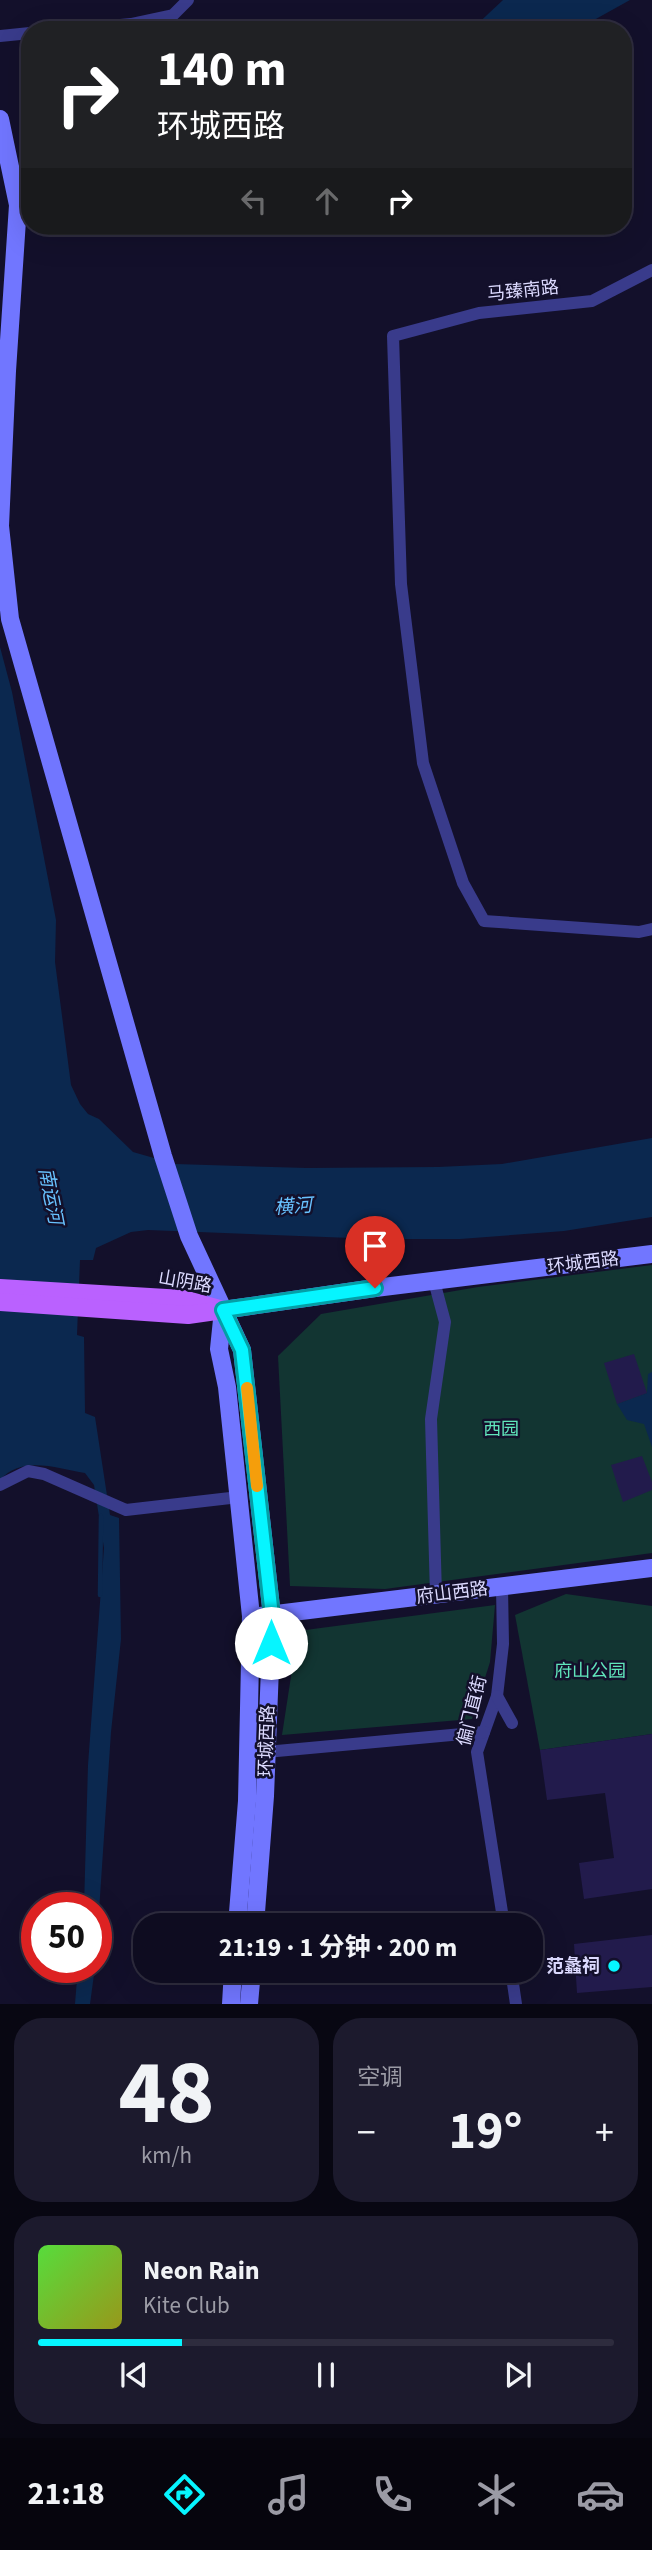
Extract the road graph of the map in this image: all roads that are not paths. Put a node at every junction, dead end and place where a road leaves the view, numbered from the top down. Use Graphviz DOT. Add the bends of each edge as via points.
graph roads {
  1 [pos="188,0"];
  2 [pos="145,21"];
  3 [pos="21,34"];
  4 [pos="0,36"];
  5 [pos="0,119"];
  6 [pos="652,270"];
  7 [pos="652,929"];
  8 [pos="652,1254"];
  9 [pos="434,1281"];
  10 [pos="0,1288"];
  11 [pos="89,1300"];
  12 [pos="0,1303"];
  13 [pos="223,1310"];
  14 [pos="0,1485"];
  15 [pos="239,1497"];
  16 [pos="652,1568"];
  17 [pos="502,1587"];
  18 [pos="436,1595"];
  19 [pos="251,1616"];
  20 [pos="272,1616"];
  21 [pos="497,1696"];
  22 [pos="512,1723"];
  23 [pos="484,1732"];
  24 [pos="266,1752"];
  25 [pos="238,1913"];
  26 [pos="256,1913"];
  27 [pos="502,1913"];
  28 [pos="232,1983"];
  29 [pos="251,1983"];
  30 [pos="513,1983"];
  31 [pos="230,2004"];
  32 [pos="249,2004"];
  33 [pos="516,2004"];
  1 -- 2 [label="street" via="173,15"];
  3 -- 4 [label="street"];
  5 -- 13 [label="main road" via="18,205 0,526 10,619 163,1156 189,1237"];
  6 -- 7 [label="street, 马臻南路" via="592,301 479,313 393,336 401,584 421,749 463,883 484,921 639,932"];
  8 -- 9 [label="main road, 环城西路"];
  9 -- 13 [label="main road, 环城西路"];
  9 -- 18 [label="street" via="445,1322 431,1419"];
  10 -- 11 [label="main road, 山阴路"];
  11 -- 12 [label="main road, 山阴路"];
  11 -- 13 [label="main road, 山阴路" via="183,1299"];
  13 -- 15 [label="main road, 环城西路" via="219,1349"];
  13 -- 20 [label="main road, 环城西路" via="242,1350"];
  14 -- 15 [label="street" via="28,1471 126,1510"];
  15 -- 19 [label="main road, 环城西路"];
  16 -- 17 [label="main road, 府山西路"];
  17 -- 18 [label="main road, 府山西路"];
  17 -- 21 [label="street, 偏门直街" via="503,1644"];
  18 -- 20 [label="main road, 府山西路"];
  19 -- 20 [label="main road, 府山西路"];
  19 -- 25 [label="main road, 环城西路" via="247,1801"];
  20 -- 24 [label="main road, 环城西路"];
  21 -- 22 [label="street"];
  21 -- 23 [label="street, 偏门直街"];
  23 -- 24 [label="street"];
  23 -- 27 [label="street, 偏门直街" via="477,1752"];
  24 -- 26 [label="main road, 环城西路"];
  28 -- 31 [label="main road"];
  29 -- 32 [label="main road"];
  30 -- 33 [label="street"];
}
